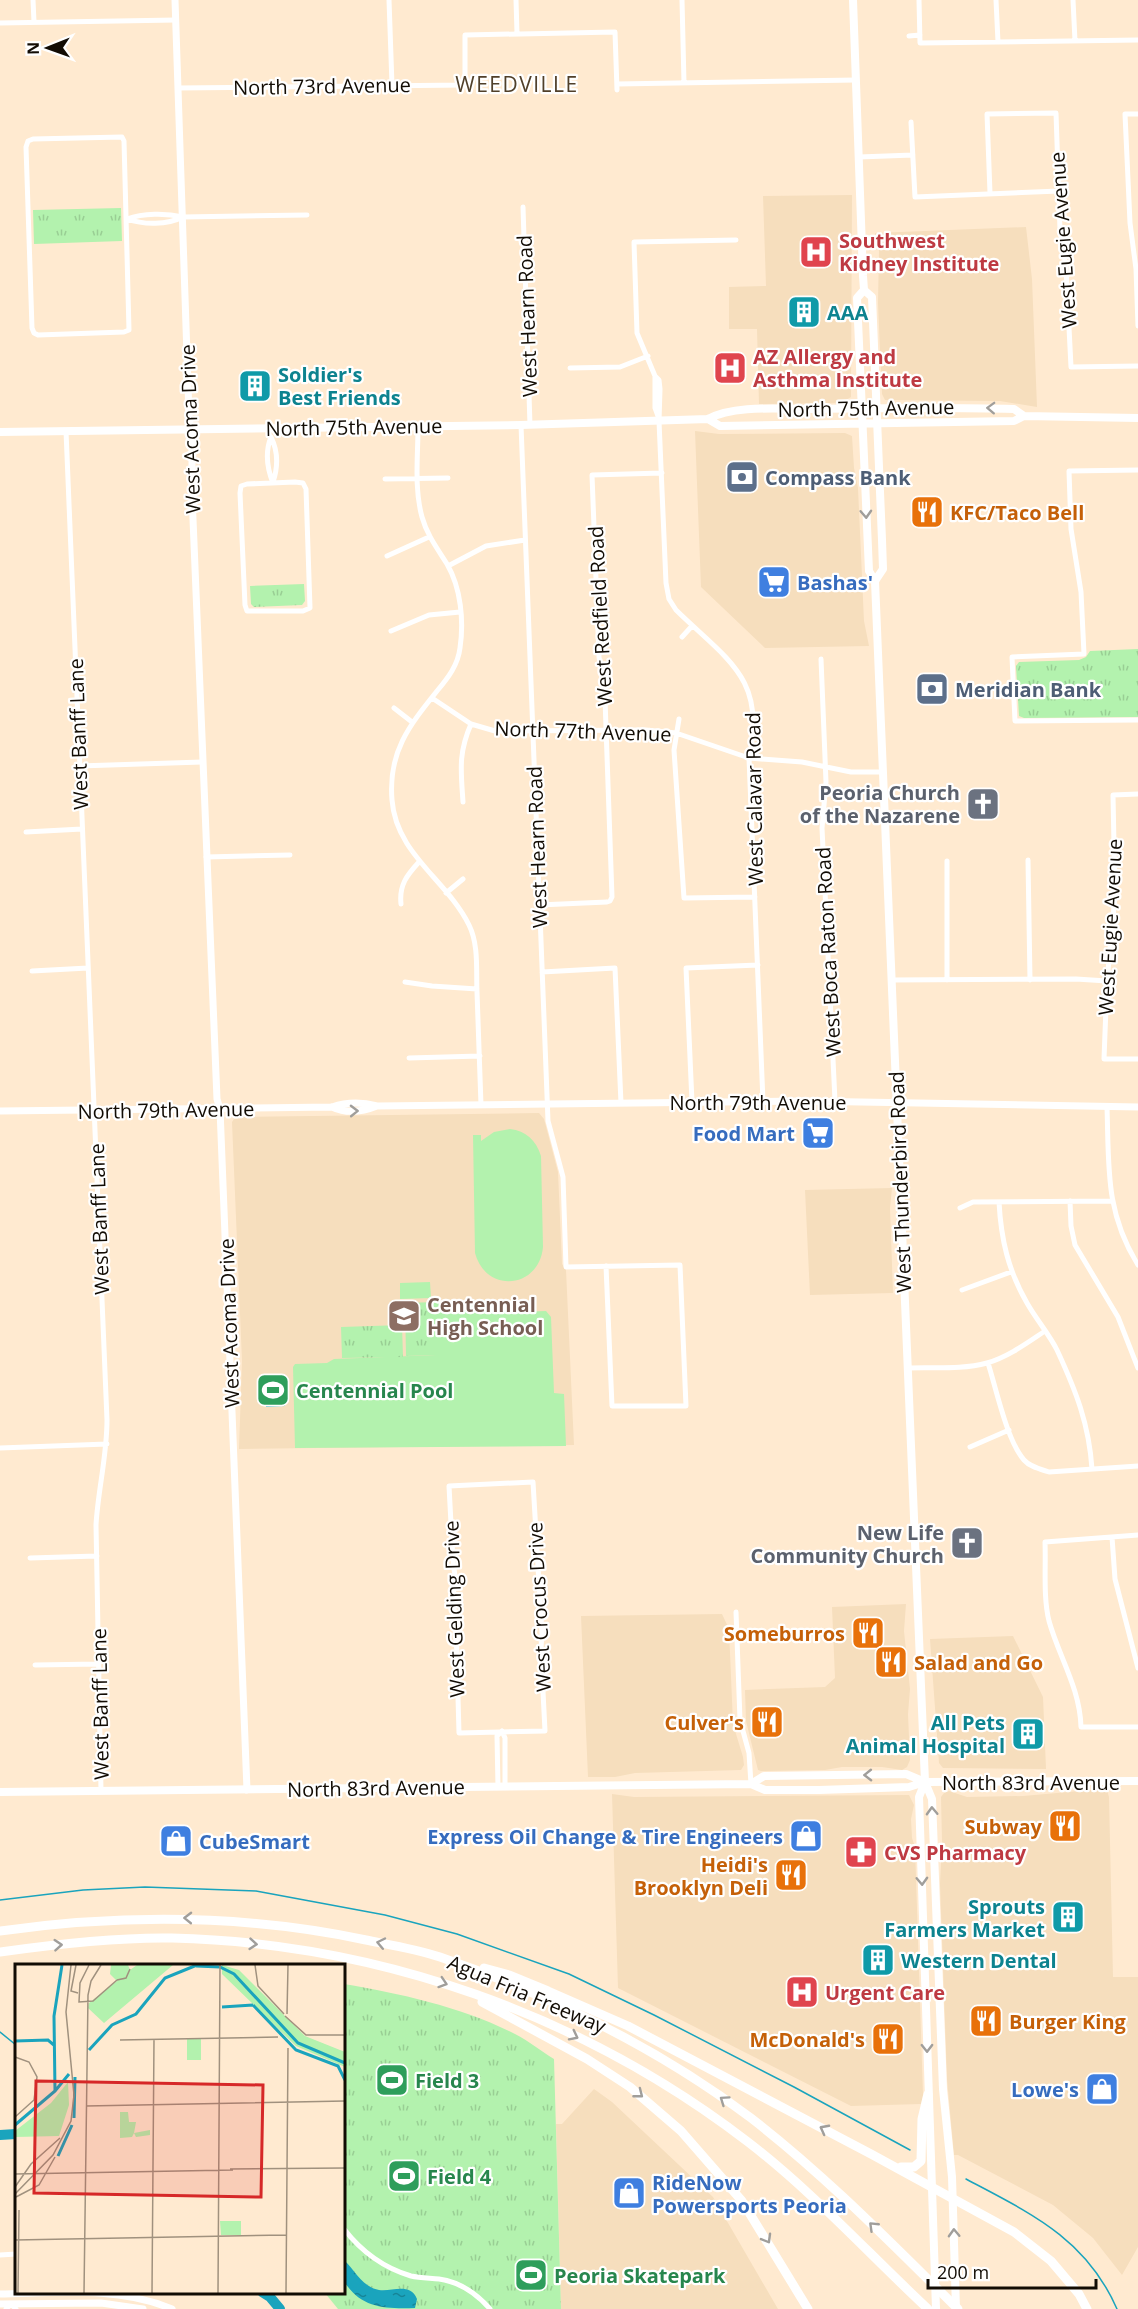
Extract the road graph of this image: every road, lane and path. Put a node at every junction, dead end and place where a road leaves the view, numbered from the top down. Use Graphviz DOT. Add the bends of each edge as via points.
graph roads {
  1 [pos="33,0"];
  2 [pos="175,0"];
  3 [pos="389,0"];
  4 [pos="516,0"];
  5 [pos="682,0"];
  6 [pos="853,0"];
  7 [pos="919,0"];
  8 [pos="996,0"];
  9 [pos="1073,0"];
  10 [pos="176,20"];
  11 [pos="0,22"];
  12 [pos="34,22"];
  13 [pos="517,33"];
  14 [pos="920,35"];
  15 [pos="909,36"];
  16 [pos="1138,40"];
  17 [pos="1075,41"];
  18 [pos="998,42"];
  19 [pos="856,80"];
  20 [pos="684,83"];
  21 [pos="392,85"];
  22 [pos="178,88"];
  23 [pos="1138,114"];
  24 [pos="911,122"];
  25 [pos="913,155"];
  26 [pos="859,157"];
  27 [pos="1059,191"];
  28 [pos="990,194"];
  29 [pos="523,207"];
  30 [pos="160,215"];
  31 [pos="307,215"];
  32 [pos="183,217"];
  33 [pos="127,219"];
  34 [pos="160,222"];
  35 [pos="736,240"];
  36 [pos="864,291"];
  37 [pos="1138,326"];
  38 [pos="648,356"];
  39 [pos="1138,366"];
  40 [pos="570,368"];
  41 [pos="876,407"];
  42 [pos="860,408"];
  43 [pos="1024,416"];
  44 [pos="1138,418"];
  45 [pos="708,419"];
  46 [pos="659,420"];
  47 [pos="861,423"];
  48 [pos="876,423"];
  49 [pos="521,425"];
  50 [pos="530,425"];
  51 [pos="417,427"];
  52 [pos="191,430"];
  53 [pos="66,431"];
  54 [pos="0,432"];
  55 [pos="1138,470"];
  56 [pos="662,474"];
  57 [pos="418,478"];
  58 [pos="448,478"];
  59 [pos="385,479"];
  60 [pos="273,483"];
  61 [pos="429,537"];
  62 [pos="525,540"];
  63 [pos="387,556"];
  64 [pos="448,566"];
  65 [pos="875,581"];
  66 [pos="460,612"];
  67 [pos="692,626"];
  68 [pos="391,631"];
  69 [pos="682,637"];
  70 [pos="821,659"];
  71 [pos="432,698"];
  72 [pos="394,708"];
  73 [pos="679,719"];
  74 [pos="1138,720"];
  75 [pos="412,722"];
  76 [pos="471,724"];
  77 [pos="606,731"];
  78 [pos="532,732"];
  79 [pos="676,733"];
  80 [pos="749,758"];
  81 [pos="202,762"];
  82 [pos="79,766"];
  83 [pos="825,768"];
  84 [pos="882,772"];
  85 [pos="1138,794"];
  86 [pos="463,802"];
  87 [pos="81,829"];
  88 [pos="26,832"];
  89 [pos="290,855"];
  90 [pos="206,857"];
  91 [pos="1028,860"];
  92 [pos="947,861"];
  93 [pos="419,862"];
  94 [pos="463,879"];
  95 [pos="446,893"];
  96 [pos="755,897"];
  97 [pos="401,904"];
  98 [pos="539,905"];
  99 [pos="758,965"];
  100 [pos="88,968"];
  101 [pos="32,971"];
  102 [pos="542,972"];
  103 [pos="891,980"];
  104 [pos="947,980"];
  105 [pos="1030,980"];
  106 [pos="1107,981"];
  107 [pos="405,982"];
  108 [pos="477,988"];
  109 [pos="480,1056"];
  110 [pos="409,1058"];
  111 [pos="1138,1059"];
  112 [pos="835,1101"];
  113 [pos="692,1102"];
  114 [pos="763,1102"];
  115 [pos="621,1103"];
  116 [pos="897,1103"];
  117 [pos="547,1104"];
  118 [pos="482,1105"];
  119 [pos="1107,1107"];
  120 [pos="1138,1107"];
  121 [pos="220,1109"];
  122 [pos="0,1111"];
  123 [pos="95,1111"];
  124 [pos="1070,1201"];
  125 [pos="1112,1201"];
  126 [pos="999,1202"];
  127 [pos="960,1208"];
  128 [pos="1138,1265"];
  129 [pos="606,1266"];
  130 [pos="1011,1272"];
  131 [pos="962,1290"];
  132 [pos="1045,1331"];
  133 [pos="988,1363"];
  134 [pos="908,1368"];
  135 [pos="1138,1368"];
  136 [pos="1009,1430"];
  137 [pos="107,1444"];
  138 [pos="970,1447"];
  139 [pos="0,1448"];
  140 [pos="1138,1466"];
  141 [pos="1092,1469"];
  142 [pos="533,1482"];
  143 [pos="1138,1535"];
  144 [pos="1112,1537"];
  145 [pos="97,1556"];
  146 [pos="30,1558"];
  147 [pos="736,1612"];
  148 [pos="99,1664"];
  149 [pos="35,1665"];
  150 [pos="1138,1668"];
  151 [pos="1138,1727"];
  152 [pos="502,1731"];
  153 [pos="498,1751"];
  154 [pos="505,1751"];
  155 [pos="1138,1781"];
  156 [pos="925,1782"];
  157 [pos="751,1784"];
  158 [pos="501,1787"];
  159 [pos="247,1790"];
  160 [pos="101,1791"];
  161 [pos="0,1792"];
  162 [pos="0,1931"];
  163 [pos="0,1952"];
  164 [pos="438,1956"];
  165 [pos="462,1990"];
  166 [pos="928,2094"];
  167 [pos="894,2166"];
  168 [pos="931,2187"];
  169 [pos="953,2198"];
  170 [pos="345,2230"];
  171 [pos="15,2254"];
  172 [pos="0,2255"];
  173 [pos="0,2294"];
  174 [pos="10,2294"];
  175 [pos="117,2294"];
  176 [pos="0,2304"];
  177 [pos="116,2304"];
  178 [pos="11,2307"];
  179 [pos="143,2309"];
  180 [pos="172,2309"];
  181 [pos="490,2309"];
  182 [pos="808,2309"];
  183 [pos="928,2309"];
  184 [pos="936,2309"];
  185 [pos="957,2309"];
  186 [pos="1087,2309"];
  1 -- 12 [label="street"];
  2 -- 10 [label="street, West Acoma Drive"];
  3 -- 21 [label="street"];
  4 -- 13 [label="street"];
  5 -- 20 [label="street"];
  6 -- 19 [label="main road, West Thunderbird Road"];
  7 -- 14 [label="street"];
  8 -- 18 [label="street"];
  9 -- 17 [label="street"];
  10 -- 12 [label="street"];
  10 -- 22 [label="street, West Acoma Drive"];
  11 -- 12 [label="street"];
  13 -- 20 [label="street" via="615,32 617,87"];
  13 -- 21 [label="street, North 73rd Avenue" via="465,34 465,85"];
  14 -- 15 [label="street"];
  14 -- 18 [label="street" via="921,43"];
  16 -- 17 [label="street"];
  17 -- 18 [label="street"];
  19 -- 20 [label="street"];
  19 -- 26 [label="main road, West Thunderbird Road"];
  21 -- 22 [label="street, North 73rd Avenue"];
  22 -- 32 [label="street, West Acoma Drive"];
  23 -- 37 [label="street" via="1125,114"];
  24 -- 25 [label="street"];
  25 -- 26 [label="street"];
  25 -- 28 [label="street" via="915,197"];
  26 -- 36 [label="main road, West Thunderbird Road"];
  27 -- 28 [label="street"];
  27 -- 28 [label="street, West Eugie Avenue" via="1056,113 987,114"];
  27 -- 39 [label="street, West Eugie Avenue" via="1071,367"];
  29 -- 50 [label="street, West Hearn Road"];
  30 -- 32 [label="street"];
  30 -- 33 [label="street"];
  30 -- 34 [label="street"];
  31 -- 32 [label="street"];
  32 -- 34 [label="street"];
  32 -- 52 [label="street, West Acoma Drive"];
  33 -- 33 [label="street" via="129,330 34,333 28,141 122,137"];
  33 -- 34 [label="street" via="137,223"];
  35 -- 38 [label="street, West Calavar Road" via="634,243 636,326"];
  36 -- 41 [label="main road, West Thunderbird Road" via="872,296"];
  36 -- 42 [label="main road, West Thunderbird Road" via="857,298"];
  38 -- 40 [label="street" via="620,367"];
  38 -- 46 [label="street, West Calavar Road" via="659,380"];
  41 -- 42 [label="main road, North 75th Avenue"];
  43 -- 41 [label="main road, North 75th Avenue, one-way" via="1014,409"];
  41 -- 48 [label="main road, West Thunderbird Road"];
  42 -- 45 [label="main road, North 75th Avenue" via="760,410 719,413"];
  42 -- 47 [label="main road, West Thunderbird Road"];
  43 -- 44 [label="main road, North 75th Avenue"];
  43 -- 48 [label="main road, North 75th Avenue" via="1014,421"];
  45 -- 46 [label="main road, North 75th Avenue"];
  45 -- 47 [label="main road, North 75th Avenue" via="720,426"];
  46 -- 50 [label="main road, North 75th Avenue"];
  46 -- 56 [label="street, West Calavar Road"];
  47 -- 48 [label="main road, North 75th Avenue"];
  47 -- 65 [label="main road, West Thunderbird Road, one-way" via="869,571"];
  48 -- 65 [label="main road, West Thunderbird Road" via="883,569"];
  49 -- 50 [label="main road, North 75th Avenue"];
  49 -- 51 [label="main road, North 75th Avenue"];
  49 -- 62 [label="street, West Hearn Road"];
  51 -- 52 [label="main road, North 75th Avenue"];
  51 -- 57 [label="street"];
  52 -- 53 [label="main road, North 75th Avenue"];
  52 -- 81 [label="street, West Acoma Drive"];
  53 -- 54 [label="main road, North 75th Avenue"];
  53 -- 82 [label="street, West Banff Lane"];
  55 -- 74 [label="street" via="1069,471 1084,654 1012,657 1015,721"];
  56 -- 67 [label="street, West Calavar Road" via="667,591 672,605"];
  56 -- 77 [label="street, West Redfield Road" via="592,475"];
  57 -- 58 [label="street"];
  57 -- 59 [label="street"];
  57 -- 61 [label="street" via="418,500"];
  60 -- 60 [label="street" via="277,471 276,446 271,437 267,447 268,471"];
  60 -- 60 [label="street" via="247,484 240,493 245,605 247,611 254,613 303,611 310,608 303,483"];
  61 -- 63 [label="street"];
  61 -- 64 [label="street"];
  62 -- 64 [label="street" via="486,546"];
  62 -- 78 [label="street, West Hearn Road"];
  64 -- 66 [label="street" via="457,588"];
  65 -- 84 [label="main road, West Thunderbird Road"];
  66 -- 68 [label="street" via="429,615"];
  66 -- 71 [label="street" via="460,649 453,672"];
  67 -- 69 [label="street"];
  67 -- 80 [label="street, West Calavar Road" via="732,664 748,690 754,716"];
  70 -- 83 [label="street, West Boca Raton Road"];
  71 -- 75 [label="street"];
  71 -- 76 [label="street, North 77th Avenue"];
  72 -- 75 [label="street"];
  73 -- 79 [label="street"];
  75 -- 93 [label="street" via="394,758 392,799 397,826"];
  76 -- 78 [label="street, North 77th Avenue" via="495,731"];
  76 -- 86 [label="street" via="462,744"];
  77 -- 78 [label="street, North 77th Avenue"];
  77 -- 79 [label="street, North 77th Avenue"];
  77 -- 98 [label="street, West Redfield Road" via="612,897 610,901"];
  78 -- 98 [label="street, West Hearn Road"];
  79 -- 80 [label="street, North 77th Avenue"];
  79 -- 96 [label="street" via="684,898"];
  80 -- 83 [label="street, North 77th Avenue"];
  80 -- 96 [label="street, West Calavar Road"];
  81 -- 82 [label="street"];
  81 -- 90 [label="street, West Acoma Drive"];
  82 -- 87 [label="street, West Banff Lane"];
  83 -- 84 [label="street, North 77th Avenue"];
  83 -- 112 [label="street, West Boca Raton Road" via="822,828"];
  84 -- 103 [label="main road, West Thunderbird Road"];
  85 -- 106 [label="street, West Eugie Avenue" via="1113,795 1115,896"];
  87 -- 88 [label="street"];
  87 -- 100 [label="street, West Banff Lane"];
  89 -- 90 [label="street"];
  90 -- 121 [label="street, West Acoma Drive"];
  91 -- 105 [label="street"];
  92 -- 104 [label="street"];
  93 -- 95 [label="street"];
  93 -- 97 [label="street" via="405,878"];
  94 -- 95 [label="street"];
  95 -- 108 [label="street" via="470,926"];
  96 -- 99 [label="street, West Calavar Road"];
  98 -- 102 [label="street, West Hearn Road"];
  99 -- 113 [label="street" via="686,968"];
  99 -- 114 [label="street, West Calavar Road"];
  100 -- 101 [label="street"];
  100 -- 123 [label="street, West Banff Lane"];
  102 -- 115 [label="street" via="615,968"];
  102 -- 117 [label="street, West Hearn Road"];
  103 -- 104 [label="street"];
  103 -- 116 [label="main road, West Thunderbird Road"];
  104 -- 105 [label="street"];
  105 -- 106 [label="street"];
  106 -- 111 [label="street, West Eugie Avenue" via="1104,1059"];
  107 -- 108 [label="street"];
  108 -- 109 [label="street"];
  109 -- 110 [label="street"];
  109 -- 118 [label="street"];
  112 -- 114 [label="street, North 79th Avenue"];
  112 -- 116 [label="street, North 79th Avenue"];
  113 -- 114 [label="street, North 79th Avenue"];
  113 -- 115 [label="street, North 79th Avenue"];
  115 -- 117 [label="street, North 79th Avenue"];
  116 -- 119 [label="street, North 79th Avenue"];
  116 -- 134 [label="main road, West Thunderbird Road"];
  117 -- 118 [label="street, North 79th Avenue"];
  117 -- 129 [label="street, West Hearn Road" via="562,1178 566,1267"];
  118 -- 121 [label="street, North 79th Avenue" via="377,1106 365,1111 332,1107"];
  119 -- 120 [label="street, North 79th Avenue"];
  119 -- 125 [label="street"];
  121 -- 123 [label="street, North 79th Avenue"];
  121 -- 159 [label="street, West Acoma Drive"];
  122 -- 123 [label="street, North 79th Avenue"];
  123 -- 137 [label="street, West Banff Lane"];
  124 -- 125 [label="street"];
  124 -- 126 [label="street"];
  124 -- 135 [label="street" via="1075,1245 1118,1317"];
  125 -- 128 [label="street" via="1119,1228"];
  126 -- 127 [label="street" via="973,1202"];
  126 -- 130 [label="street" via="1003,1246"];
  129 -- 129 [label="street" via="612,1406 686,1406 680,1265"];
  130 -- 131 [label="street"];
  130 -- 132 [label="street"];
  132 -- 133 [label="street"];
  132 -- 141 [label="street" via="1085,1418"];
  133 -- 134 [label="street"];
  133 -- 136 [label="street"];
  134 -- 156 [label="main road, West Thunderbird Road"];
  136 -- 138 [label="street"];
  136 -- 141 [label="street" via="1024,1461 1035,1468 1048,1472"];
  137 -- 139 [label="street"];
  137 -- 145 [label="street, West Banff Lane" via="97,1505"];
  140 -- 141 [label="street"];
  142 -- 152 [label="street, West Crocus Drive" via="545,1731"];
  142 -- 152 [label="street, West Gelding Drive" via="449,1486 459,1733"];
  143 -- 144 [label="street"];
  144 -- 150 [label="street" via="1115,1579"];
  144 -- 151 [label="street" via="1045,1542 1048,1617 1077,1693 1081,1727"];
  145 -- 146 [label="street"];
  145 -- 148 [label="street, West Banff Lane"];
  147 -- 157 [label="street" via="740,1720 749,1753"];
  148 -- 149 [label="street"];
  148 -- 160 [label="street, West Banff Lane"];
  152 -- 153 [label="street" via="497,1737"];
  152 -- 154 [label="street"];
  153 -- 154 [label="street"];
  153 -- 158 [label="street"];
  154 -- 158 [label="street"];
  155 -- 156 [label="main road, North 83rd Avenue"];
  156 -- 157 [label="main road, North 83rd Avenue" via="909,1787 819,1790 765,1790"];
  156 -- 157 [label="main road, North 83rd Avenue, one-way" via="906,1774 868,1774 764,1776"];
  156 -- 166 [label="main road, West Thunderbird Road, one-way" via="919,1797"];
  169 -- 156 [label="main road, West Thunderbird Road, one-way" via="943,2089 932,1799"];
  157 -- 158 [label="main road, North 83rd Avenue"];
  158 -- 159 [label="main road, North 83rd Avenue"];
  159 -- 160 [label="main road, North 83rd Avenue"];
  160 -- 161 [label="main road, North 83rd Avenue"];
  164 -- 162 [label="highway, Agua Fria Freeway, one-way" via="336,1933 192,1918 132,1918"];
  163 -- 165 [label="highway, Agua Fria Freeway, one-way" via="121,1940 213,1940 306,1950 380,1964"];
  167 -- 164 [label="highway, one-way" via="594,2010 509,1975"];
  185 -- 164 [label="highway, Agua Fria Freeway, one-way" via="795,2154 674,2066 530,1991"];
  165 -- 182 [label="highway, one-way" via="587,2059 630,2087 681,2131 742,2201"];
  165 -- 183 [label="highway, Agua Fria Freeway, one-way" via="544,2021 647,2073 779,2168"];
  166 -- 167 [label="highway" via="922,2120 921,2161 914,2167"];
  166 -- 168 [label="main road, West Thunderbird Road"];
  167 -- 168 [label="highway"];
  168 -- 169 [label="highway"];
  168 -- 184 [label="main road, West Thunderbird Road"];
  185 -- 169 [label="main road, West Thunderbird Road, one-way"];
  169 -- 186 [label="highway" via="1034,2246 1051,2261"];
  170 -- 181 [label="street" via="384,2265 412,2276 458,2284"];
  171 -- 172 [label="street"];
  173 -- 174 [label="street"];
  174 -- 175 [label="street"];
  174 -- 178 [label="street"];
  175 -- 177 [label="street"];
  175 -- 180 [label="street"];
  176 -- 178 [label="street"];
  177 -- 178 [label="street"];
  177 -- 179 [label="street"];
}
